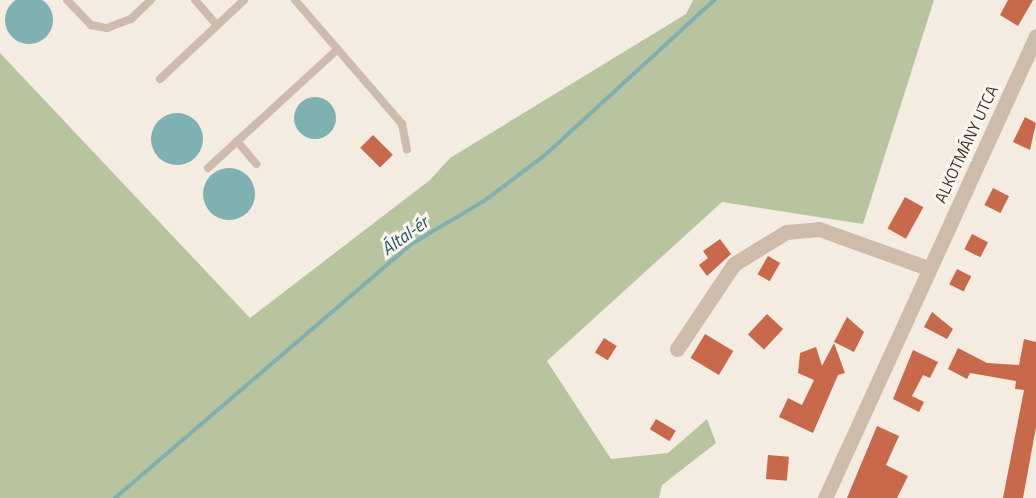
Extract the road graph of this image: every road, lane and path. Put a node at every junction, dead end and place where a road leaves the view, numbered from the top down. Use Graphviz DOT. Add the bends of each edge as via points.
graph roads {
  1 [pos="67,0"];
  2 [pos="151,0"];
  3 [pos="195,0"];
  4 [pos="244,0"];
  5 [pos="295,0"];
  6 [pos="218,25"];
  7 [pos="1036,36"];
  8 [pos="338,49"];
  9 [pos="160,80"];
  10 [pos="237,141"];
  11 [pos="407,150"];
  12 [pos="256,164"];
  13 [pos="208,168"];
  14 [pos="928,268"];
  15 [pos="677,349"];
  16 [pos="825,498"];
  1 -- 2 [label="lane" via="91,25 107,28 131,19"];
  3 -- 6 [label="lane"];
  4 -- 6 [label="lane"];
  5 -- 8 [label="lane"];
  6 -- 9 [label="lane"];
  7 -- 14 [label="street, ALKOTMÁNY UTCA"];
  8 -- 10 [label="lane"];
  8 -- 11 [label="lane" via="402,124"];
  10 -- 12 [label="lane"];
  10 -- 13 [label="lane"];
  14 -- 15 [label="street" via="826,231 786,232 734,264"];
  14 -- 16 [label="street, ALKOTMÁNY UTCA"];
}
